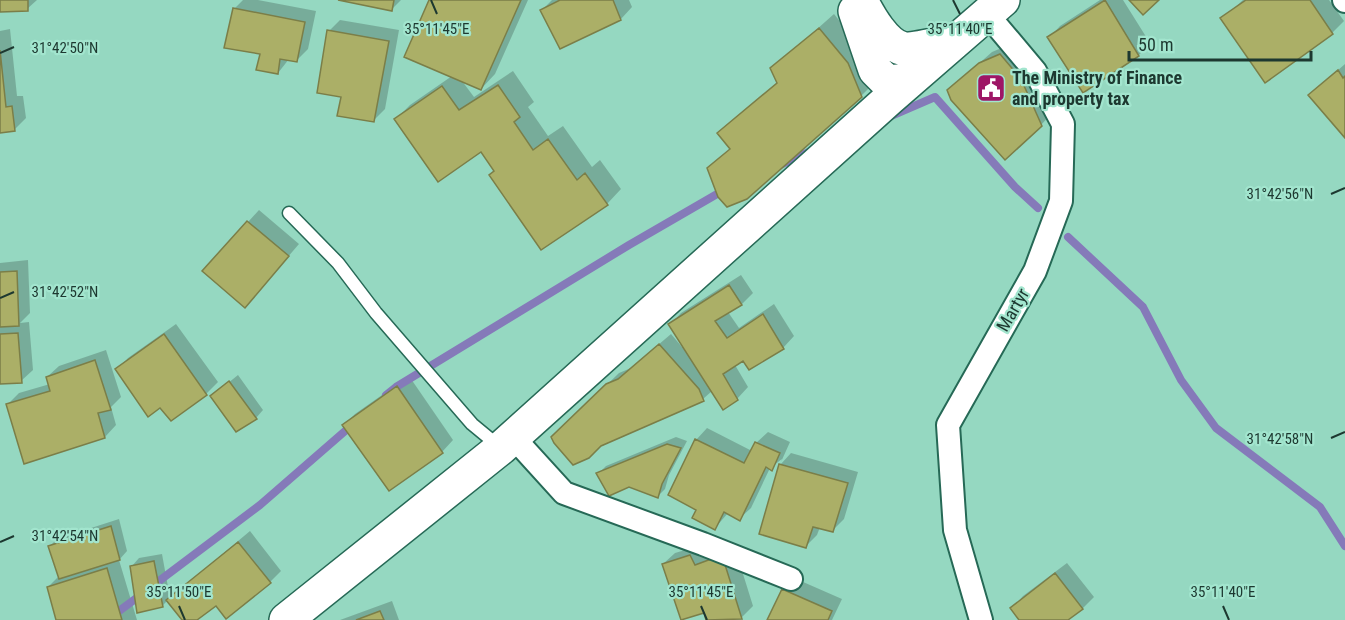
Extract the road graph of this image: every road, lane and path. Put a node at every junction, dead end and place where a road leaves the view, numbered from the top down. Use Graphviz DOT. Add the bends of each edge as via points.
graph roads {
  1 [pos="853,0"];
  2 [pos="861,0"];
  3 [pos="995,7"];
  4 [pos="956,40"];
  5 [pos="875,70"];
  6 [pos="910,80"];
  7 [pos="865,119"];
  8 [pos="290,213"];
  9 [pos="507,442"];
  10 [pos="791,579"];
  11 [pos="286,620"];
  12 [pos="981,620"];
  1 -- 5 [label="street"];
  2 -- 4 [label="street" via="874,24 904,49"];
  3 -- 4 [label="street"];
  3 -- 12 [label="street, Martyr" via="1063,124 1061,201 1035,271 948,425 955,530"];
  4 -- 6 [label="street"];
  5 -- 6 [label="street" via="887,82"];
  5 -- 7 [label="street"];
  6 -- 7 [label="street"];
  7 -- 9 [label="street"];
  8 -- 9 [label="lane" via="338,263 472,424"];
  9 -- 10 [label="street" via="564,493"];
  9 -- 11 [label="street"];
}
